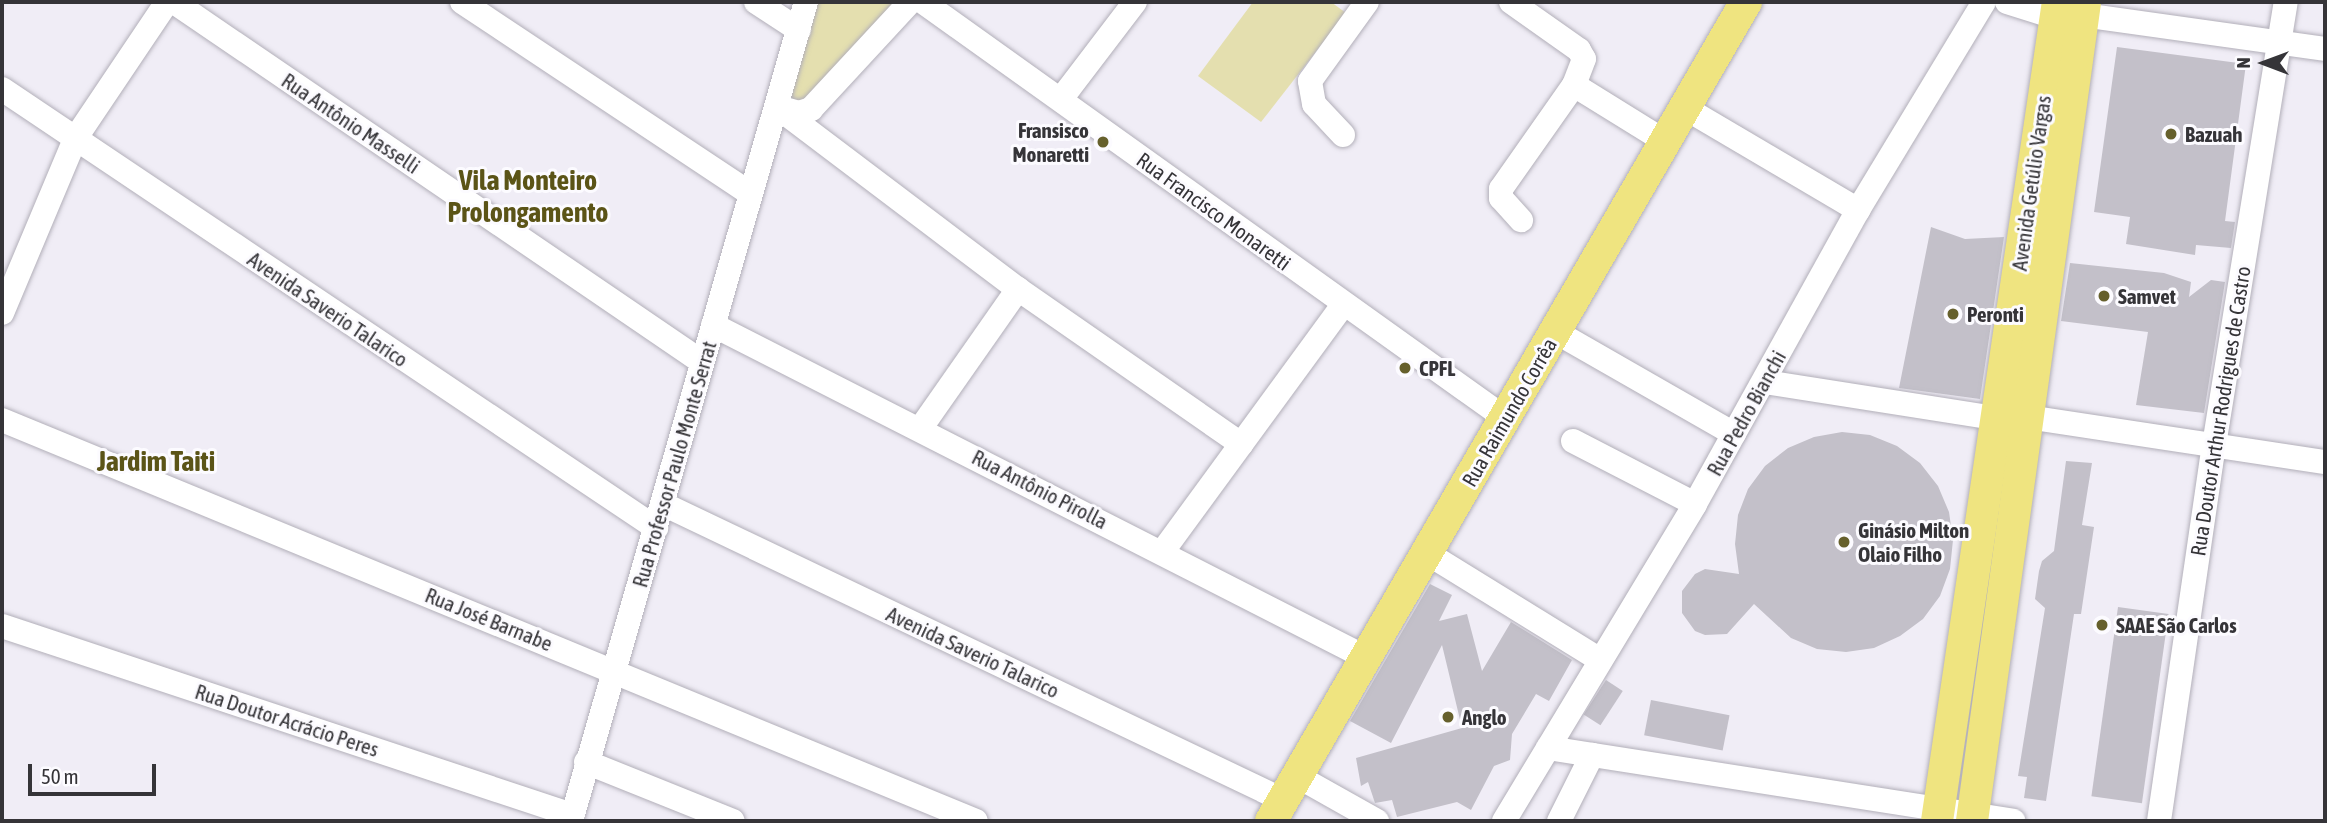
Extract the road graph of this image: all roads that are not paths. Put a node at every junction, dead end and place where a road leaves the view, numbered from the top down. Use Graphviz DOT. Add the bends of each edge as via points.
graph roads {
  1 [pos="167,2"];
  2 [pos="174,2"];
  3 [pos="462,2"];
  4 [pos="756,2"];
  5 [pos="806,2"];
  6 [pos="910,2"];
  7 [pos="923,2"];
  8 [pos="1135,2"];
  9 [pos="1367,2"];
  10 [pos="1511,2"];
  11 [pos="1746,2"];
  12 [pos="1984,2"];
  13 [pos="2007,2"];
  14 [pos="2286,2"];
  15 [pos="2070,9"];
  16 [pos="799,30"];
  17 [pos="2279,43"];
  18 [pos="2325,48"];
  19 [pos="1574,85"];
  20 [pos="2,89"];
  21 [pos="1061,99"];
  22 [pos="777,107"];
  23 [pos="1685,108"];
  24 [pos="1343,135"];
  25 [pos="75,139"];
  26 [pos="1666,142"];
  27 [pos="749,193"];
  28 [pos="1858,210"];
  29 [pos="1521,220"];
  30 [pos="1018,289"];
  31 [pos="1343,305"];
  32 [pos="2,313"];
  33 [pos="713,325"];
  34 [pos="1556,332"];
  35 [pos="702,362"];
  36 [pos="1765,382"];
  37 [pos="2027,417"];
  38 [pos="1505,418"];
  39 [pos="1996,418"];
  40 [pos="2,419"];
  41 [pos="920,429"];
  42 [pos="1734,434"];
  43 [pos="1573,441"];
  44 [pos="1241,444"];
  45 [pos="2214,445"];
  46 [pos="2325,462"];
  47 [pos="663,504"];
  48 [pos="1695,504"];
  49 [pos="656,528"];
  50 [pos="1163,551"];
  51 [pos="1427,553"];
  52 [pos="2,626"];
  53 [pos="1365,657"];
  54 [pos="1600,660"];
  55 [pos="615,671"];
  56 [pos="1548,748"];
  57 [pos="1592,755"];
  58 [pos="586,762"];
  59 [pos="1284,799"];
  60 [pos="1938,816"];
  61 [pos="571,818"];
  62 [pos="1973,818"];
  63 [pos="733,821"];
  64 [pos="976,821"];
  65 [pos="1377,821"];
  66 [pos="1504,821"];
  67 [pos="1559,821"];
  68 [pos="2014,821"];
  69 [pos="2159,821"];
  1 -- 25 [label="street"];
  2 -- 35 [label="street, Rua Antônio Masselli"];
  3 -- 27 [label="street"];
  4 -- 16 [label="street"];
  5 -- 16 [label="street"];
  6 -- 22 [label="street" via="810,109 799,113"];
  7 -- 21 [label="street, Rua Francisco Monaretti"];
  8 -- 21 [label="street"];
  9 -- 24 [label="street" via="1310,81 1314,104"];
  10 -- 19 [label="street" via="1579,50 1583,67"];
  11 -- 23 [label="main road, Rua Raimundo Corrêa"];
  12 -- 28 [label="street, Rua Pedro Bianchi"];
  13 -- 15 [label="street"];
  14 -- 17 [label="street, Rua Doutor Arthur Rodrigues de Castro"];
  15 -- 17 [label="street"];
  15 -- 37 [label="main road, Avenida Getúlio Vargas"];
  15 -- 39 [label="main road, Avenida Getúlio Vargas"];
  16 -- 22 [label="street"];
  17 -- 18 [label="street"];
  17 -- 45 [label="street, Rua Doutor Arthur Rodrigues de Castro"];
  19 -- 26 [label="street"];
  19 -- 29 [label="street" via="1501,189 1501,198"];
  20 -- 25 [label="street, Avenida Saverio Talarico"];
  21 -- 31 [label="street, Rua Francisco Monaretti"];
  22 -- 27 [label="street, Rua Professor Paulo Monte Serrat"];
  22 -- 30 [label="street"];
  23 -- 26 [label="main road, Rua Raimundo Corrêa"];
  23 -- 28 [label="street"];
  25 -- 32 [label="street"];
  25 -- 49 [label="street, Avenida Saverio Talarico"];
  26 -- 34 [label="main road, Rua Raimundo Corrêa"];
  27 -- 33 [label="street, Rua Professor Paulo Monte Serrat"];
  28 -- 36 [label="street, Rua Pedro Bianchi"];
  30 -- 41 [label="street"];
  30 -- 44 [label="street"];
  31 -- 38 [label="street, Rua Francisco Monaretti"];
  31 -- 44 [label="street"];
  33 -- 35 [label="street, Rua Professor Paulo Monte Serrat"];
  33 -- 41 [label="street, Rua Antônio Pirolla"];
  34 -- 38 [label="main road, Rua Raimundo Corrêa"];
  34 -- 42 [label="street"];
  35 -- 47 [label="street, Rua Professor Paulo Monte Serrat"];
  36 -- 39 [label="street"];
  36 -- 42 [label="street, Rua Pedro Bianchi"];
  37 -- 45 [label="street"];
  37 -- 62 [label="main road, Avenida Getúlio Vargas"];
  38 -- 51 [label="main road, Rua Raimundo Corrêa"];
  39 -- 60 [label="main road, Avenida Getúlio Vargas"];
  40 -- 55 [label="street, Rua José Barnabe"];
  41 -- 50 [label="street, Rua Antônio Pirolla"];
  42 -- 48 [label="street, Rua Pedro Bianchi"];
  43 -- 48 [label="street"];
  44 -- 50 [label="street"];
  45 -- 46 [label="street"];
  45 -- 69 [label="street, Rua Doutor Arthur Rodrigues de Castro"];
  47 -- 49 [label="street, Rua Professor Paulo Monte Serrat"];
  47 -- 59 [label="street, Avenida Saverio Talarico"];
  48 -- 54 [label="street, Rua Pedro Bianchi"];
  49 -- 55 [label="street, Rua Professor Paulo Monte Serrat"];
  50 -- 53 [label="street, Rua Antônio Pirolla"];
  51 -- 53 [label="main road, Rua Raimundo Corrêa"];
  51 -- 54 [label="street"];
  52 -- 61 [label="street, Rua Doutor Acrácio Peres"];
  53 -- 59 [label="main road, Rua Raimundo Corrêa"];
  54 -- 56 [label="street, Rua Pedro Bianchi"];
  55 -- 58 [label="street, Rua Professor Paulo Monte Serrat"];
  55 -- 64 [label="street, Rua José Barnabe"];
  56 -- 57 [label="street"];
  56 -- 66 [label="street, Rua Pedro Bianchi"];
  57 -- 60 [label="street"];
  57 -- 67 [label="street"];
  58 -- 61 [label="street, Rua Professor Paulo Monte Serrat"];
  58 -- 63 [label="street"];
  59 -- 65 [label="street, Avenida Saverio Talarico"];
  60 -- 62 [label="street"];
  62 -- 68 [label="street"];
}
